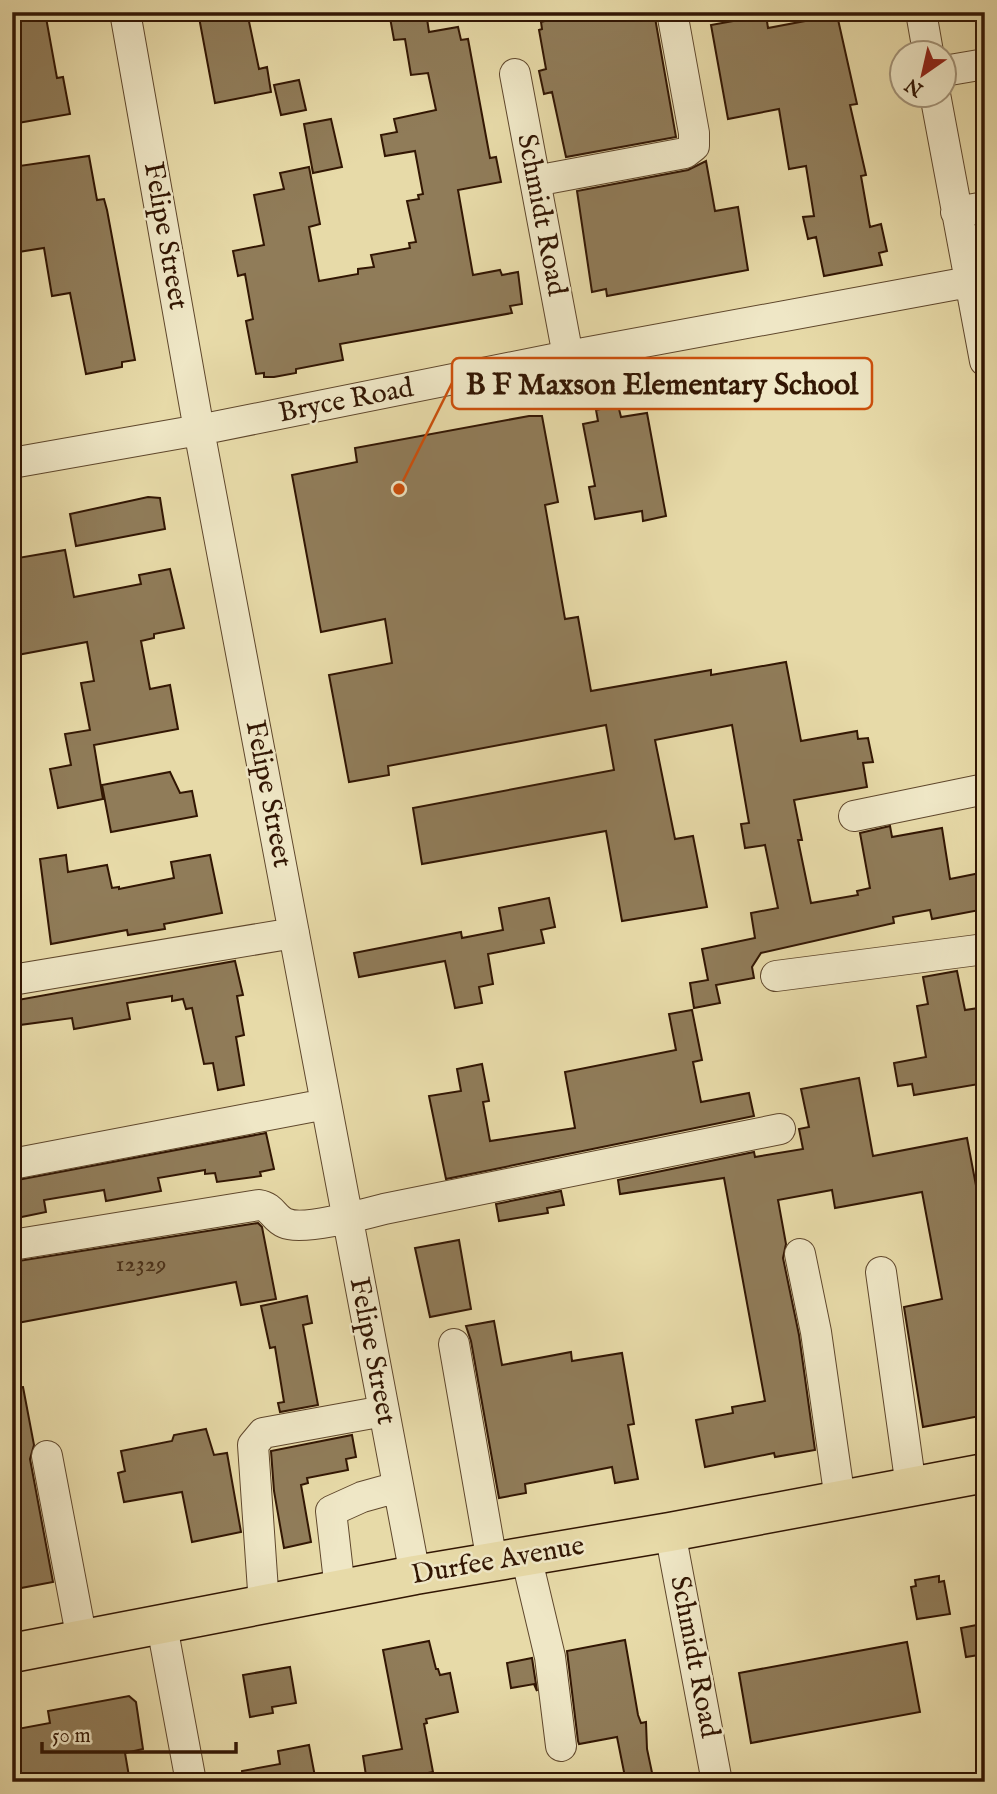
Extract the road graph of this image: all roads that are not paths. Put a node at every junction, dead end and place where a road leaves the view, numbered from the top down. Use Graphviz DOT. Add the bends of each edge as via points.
graph roads {
  1 [pos="125,12"];
  2 [pos="672,12"];
  3 [pos="920,12"];
  4 [pos="925,38"];
  5 [pos="985,64"];
  6 [pos="958,69"];
  7 [pos="515,74"];
  8 [pos="939,108"];
  9 [pos="535,181"];
  10 [pos="970,210"];
  11 [pos="969,282"];
  12 [pos="981,326"];
  13 [pos="568,356"];
  14 [pos="985,361"];
  15 [pos="199,430"];
  16 [pos="12,463"];
  17 [pos="985,789"];
  18 [pos="854,816"];
  19 [pos="294,933"];
  20 [pos="985,948"];
  21 [pos="776,976"];
  22 [pos="12,979"];
  23 [pos="326,1104"];
  24 [pos="780,1129"];
  25 [pos="12,1164"];
  26 [pos="348,1219"];
  27 [pos="12,1245"];
  28 [pos="800,1254"];
  29 [pos="881,1272"];
  30 [pos="454,1344"];
  31 [pos="384,1411"];
  32 [pos="47,1457"];
  33 [pos="985,1473"];
  34 [pos="911,1487"];
  35 [pos="398,1488"];
  36 [pos="840,1500"];
  37 [pos="670,1532"];
  38 [pos="509,1559"];
  39 [pos="415,1575"];
  40 [pos="340,1590"];
  41 [pos="264,1605"];
  42 [pos="162,1626"];
  43 [pos="82,1640"];
  44 [pos="12,1653"];
  45 [pos="561,1746"];
  46 [pos="191,1782"];
  47 [pos="718,1782"];
  1 -- 15 [label="street, Felipe Street"];
  2 -- 9 [label="street" via="694,146 685,153"];
  3 -- 4 [label="street"];
  5 -- 6 [label="street"];
  7 -- 9 [label="street, Schmidt Road"];
  8 -- 10 [label="street"];
  9 -- 13 [label="street, Schmidt Road"];
  10 -- 11 [label="street"];
  11 -- 12 [label="street"];
  11 -- 13 [label="street, Bryce Road"];
  12 -- 14 [label="street"];
  13 -- 15 [label="street, Bryce Road"];
  15 -- 16 [label="street, Bryce Road"];
  15 -- 19 [label="street, Felipe Street"];
  17 -- 18 [label="street"];
  19 -- 22 [label="street"];
  19 -- 23 [label="street, Felipe Street"];
  20 -- 21 [label="street"];
  23 -- 25 [label="street"];
  23 -- 26 [label="street, Felipe Street"];
  24 -- 26 [label="street"];
  26 -- 27 [label="street" via="291,1225 259,1205"];
  26 -- 31 [label="street, Felipe Street"];
  28 -- 36 [label="street"];
  29 -- 34 [label="street"];
  30 -- 38 [label="street"];
  31 -- 35 [label="street, Felipe Street"];
  31 -- 41 [label="street" via="263,1433 253,1445"];
  32 -- 43 [label="street"];
  33 -- 34 [label="main road, Durfee Avenue"];
  34 -- 36 [label="main road, Durfee Avenue"];
  35 -- 39 [label="street, Felipe Street"];
  35 -- 40 [label="street" via="331,1511"];
  36 -- 37 [label="main road, Durfee Avenue"];
  37 -- 38 [label="main road, Durfee Avenue"];
  37 -- 47 [label="street, Schmidt Road"];
  38 -- 39 [label="main road, Durfee Avenue"];
  38 -- 45 [label="street" via="550,1657"];
  39 -- 40 [label="main road, Durfee Avenue"];
  40 -- 41 [label="main road, Durfee Avenue"];
  41 -- 42 [label="main road, Durfee Avenue"];
  42 -- 43 [label="main road, Durfee Avenue"];
  42 -- 46 [label="street"];
  43 -- 44 [label="main road, Durfee Avenue"];
}
